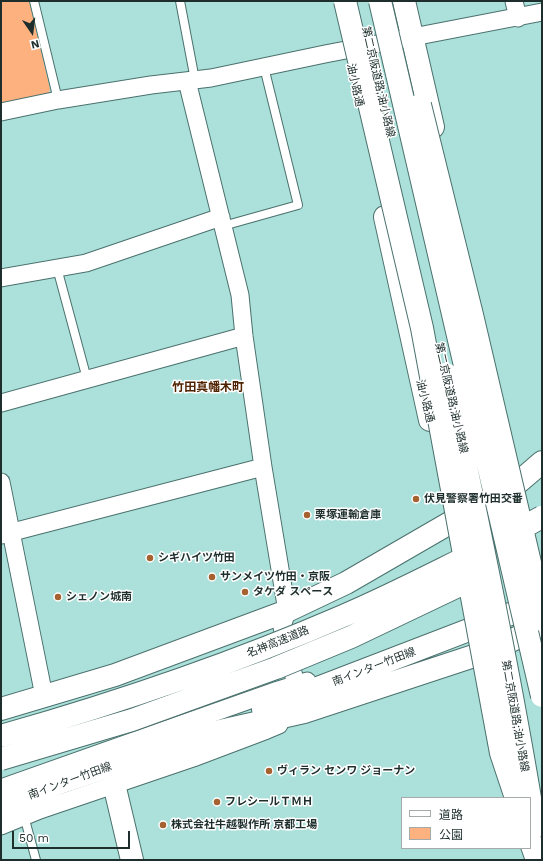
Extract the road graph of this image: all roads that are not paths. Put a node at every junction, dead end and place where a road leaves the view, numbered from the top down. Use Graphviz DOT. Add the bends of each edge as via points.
graph roads {
  1 [pos="34,1"];
  2 [pos="180,1"];
  3 [pos="336,1"];
  4 [pos="345,1"];
  5 [pos="359,1"];
  6 [pos="380,1"];
  7 [pos="394,1"];
  8 [pos="404,1"];
  9 [pos="514,1"];
  10 [pos="542,12"];
  11 [pos="518,18"];
  12 [pos="414,37"];
  13 [pos="347,50"];
  14 [pos="264,67"];
  15 [pos="191,81"];
  16 [pos="58,100"];
  17 [pos="1,112"];
  18 [pos="222,222"];
  19 [pos="57,268"];
  20 [pos="1,278"];
  21 [pos="244,336"];
  22 [pos="87,379"];
  23 [pos="1,403"];
  24 [pos="542,462"];
  25 [pos="263,467"];
  26 [pos="520,481"];
  27 [pos="1,482"];
  28 [pos="460,517"];
  29 [pos="542,517"];
  30 [pos="6,533"];
  31 [pos="542,542"];
  32 [pos="542,593"];
  33 [pos="542,602"];
  34 [pos="287,611"];
  35 [pos="542,620"];
  36 [pos="490,621"];
  37 [pos="542,625"];
  38 [pos="495,649"];
  39 [pos="349,675"];
  40 [pos="296,685"];
  41 [pos="44,696"];
  42 [pos="542,696"];
  43 [pos="1,709"];
  44 [pos="304,712"];
  45 [pos="207,734"];
  46 [pos="1,736"];
  47 [pos="1,759"];
  48 [pos="114,784"];
  49 [pos="1,788"];
  50 [pos="516,797"];
  51 [pos="524,797"];
  52 [pos="530,797"];
  53 [pos="531,805"];
  54 [pos="1,806"];
  55 [pos="24,816"];
  56 [pos="1,826"];
  57 [pos="531,839"];
  58 [pos="531,844"];
  59 [pos="36,860"];
  60 [pos="132,860"];
  61 [pos="535,860"];
  62 [pos="540,860"];
  1 -- 16 [label="lane"];
  2 -- 15 [label="lane"];
  3 -- 13 [label="main road, 油小路通"];
  4 -- 50 [label="main road, bridge" via="422,328 502,753"];
  5 -- 52 [label="main road, 第二京阪道路;油小路線, bridge" via="476,512"];
  6 -- 42 [label="main road, 第二京阪道路;油小路線, bridge"];
  7 -- 35 [label="main road, bridge" via="472,315"];
  8 -- 12 [label="main road"];
  9 -- 11 [label="street"];
  10 -- 11 [label="street"];
  11 -- 12 [label="street"];
  12 -- 13 [label="street"];
  12 -- 26 [label="main road" via="433,126"];
  13 -- 14 [label="street"];
  13 -- 28 [label="main road, 油小路通" via="420,382 436,445"];
  14 -- 15 [label="street"];
  14 -- 18 [label="lane" via="298,206"];
  15 -- 16 [label="street"];
  15 -- 18 [label="street"];
  16 -- 17 [label="street"];
  18 -- 19 [label="street" via="86,263"];
  18 -- 21 [label="street" via="240,295"];
  19 -- 20 [label="street"];
  19 -- 22 [label="lane"];
  21 -- 22 [label="street"];
  21 -- 25 [label="street"];
  22 -- 23 [label="street"];
  24 -- 26 [label="main road"];
  25 -- 30 [label="street"];
  25 -- 34 [label="street"];
  26 -- 28 [label="main road"];
  26 -- 32 [label="main road"];
  27 -- 30 [label="street"];
  28 -- 34 [label="main road" via="346,583"];
  28 -- 36 [label="main road, 油小路通" via="485,594"];
  29 -- 46 [label="main road, 名神高速道路, bridge" via="417,582 271,646 125,699"];
  30 -- 41 [label="street"];
  31 -- 47 [label="main road, 名神高速道路, bridge" via="429,601 276,668 132,720"];
  33 -- 36 [label="main road, 南インター竹田線"];
  34 -- 40 [label="street" via="282,627"];
  34 -- 41 [label="main road" via="116,675"];
  36 -- 38 [label="main road, 油小路通"];
  36 -- 39 [label="main road, 南インター竹田線"];
  37 -- 38 [label="main road, 南インター竹田線"];
  38 -- 44 [label="main road, 南インター竹田線"];
  38 -- 51 [label="main road, 油小路通"];
  39 -- 40 [label="street" via="322,677"];
  39 -- 45 [label="main road, 南インター竹田線" via="234,719"];
  40 -- 49 [label="street"];
  41 -- 43 [label="main road"];
  44 -- 45 [label="main road, 南インター竹田線"];
  44 -- 48 [label="street" via="268,730"];
  45 -- 54 [label="main road, 南インター竹田線" via="62,782"];
  48 -- 55 [label="street"];
  48 -- 60 [label="main road"];
  53 -- 62 [label="main road, 第二京阪道路;油小路線"];
  55 -- 56 [label="street"];
  55 -- 59 [label="lane"];
  57 -- 61 [label="main road"];
  58 -- 61 [label="main road, bridge"];
}
